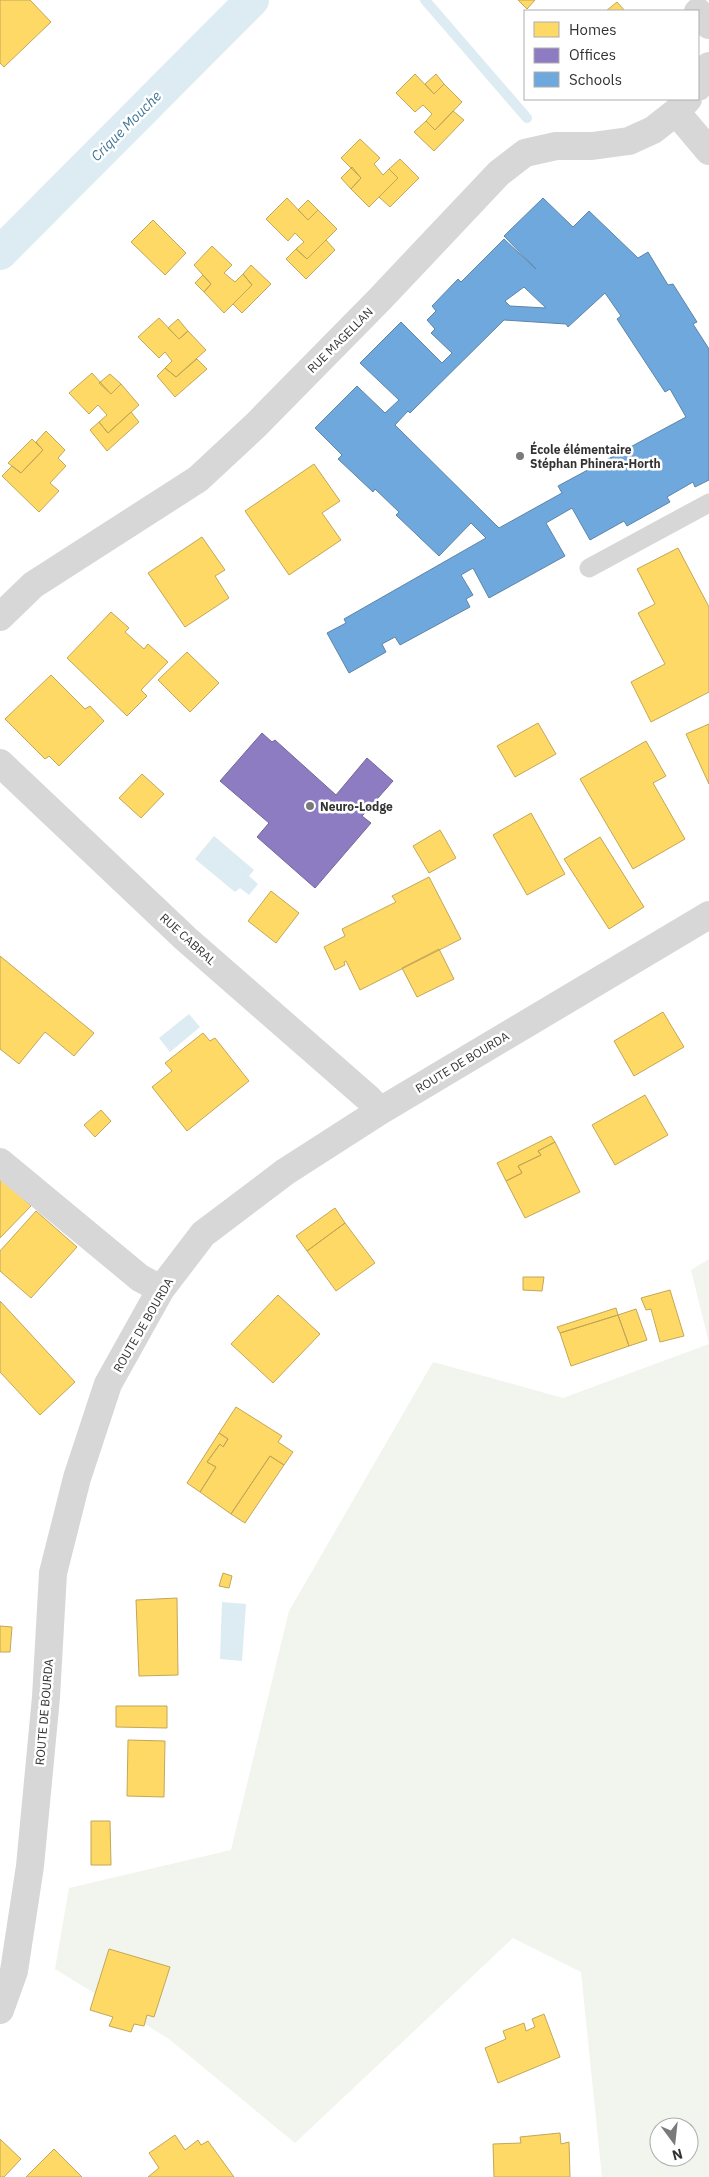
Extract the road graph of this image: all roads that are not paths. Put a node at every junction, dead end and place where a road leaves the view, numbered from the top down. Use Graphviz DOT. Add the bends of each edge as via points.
graph roads {
  1 [pos="687,0"];
  2 [pos="695,10"];
  3 [pos="699,14"];
  4 [pos="709,25"];
  5 [pos="709,66"];
  6 [pos="699,85"];
  7 [pos="682,105"];
  8 [pos="709,151"];
  9 [pos="709,503"];
  10 [pos="589,568"];
  11 [pos="0,617"];
  12 [pos="0,763"];
  13 [pos="709,915"];
  14 [pos="380,1110"];
  15 [pos="0,1162"];
  16 [pos="161,1289"];
  17 [pos="0,2010"];
  1 -- 2 [label="street"];
  3 -- 4 [label="street"];
  5 -- 6 [label="street"];
  7 -- 8 [label="street"];
  7 -- 11 [label="street, RUE MAGELLAN" via="653,130 629,141 556,146 525,153 499,173 380,300 198,479 33,585"];
  9 -- 10 [label="lane"];
  12 -- 14 [label="street, RUE CABRAL" via="186,939"];
  13 -- 14 [label="street, ROUTE DE BOURDA"];
  14 -- 16 [label="street, ROUTE DE BOURDA" via="285,1172 203,1234"];
  15 -- 16 [label="street" via="140,1278"];
  16 -- 17 [label="street, ROUTE DE BOURDA" via="108,1384 77,1478 54,1573 30,1866 14,1971"];
}
